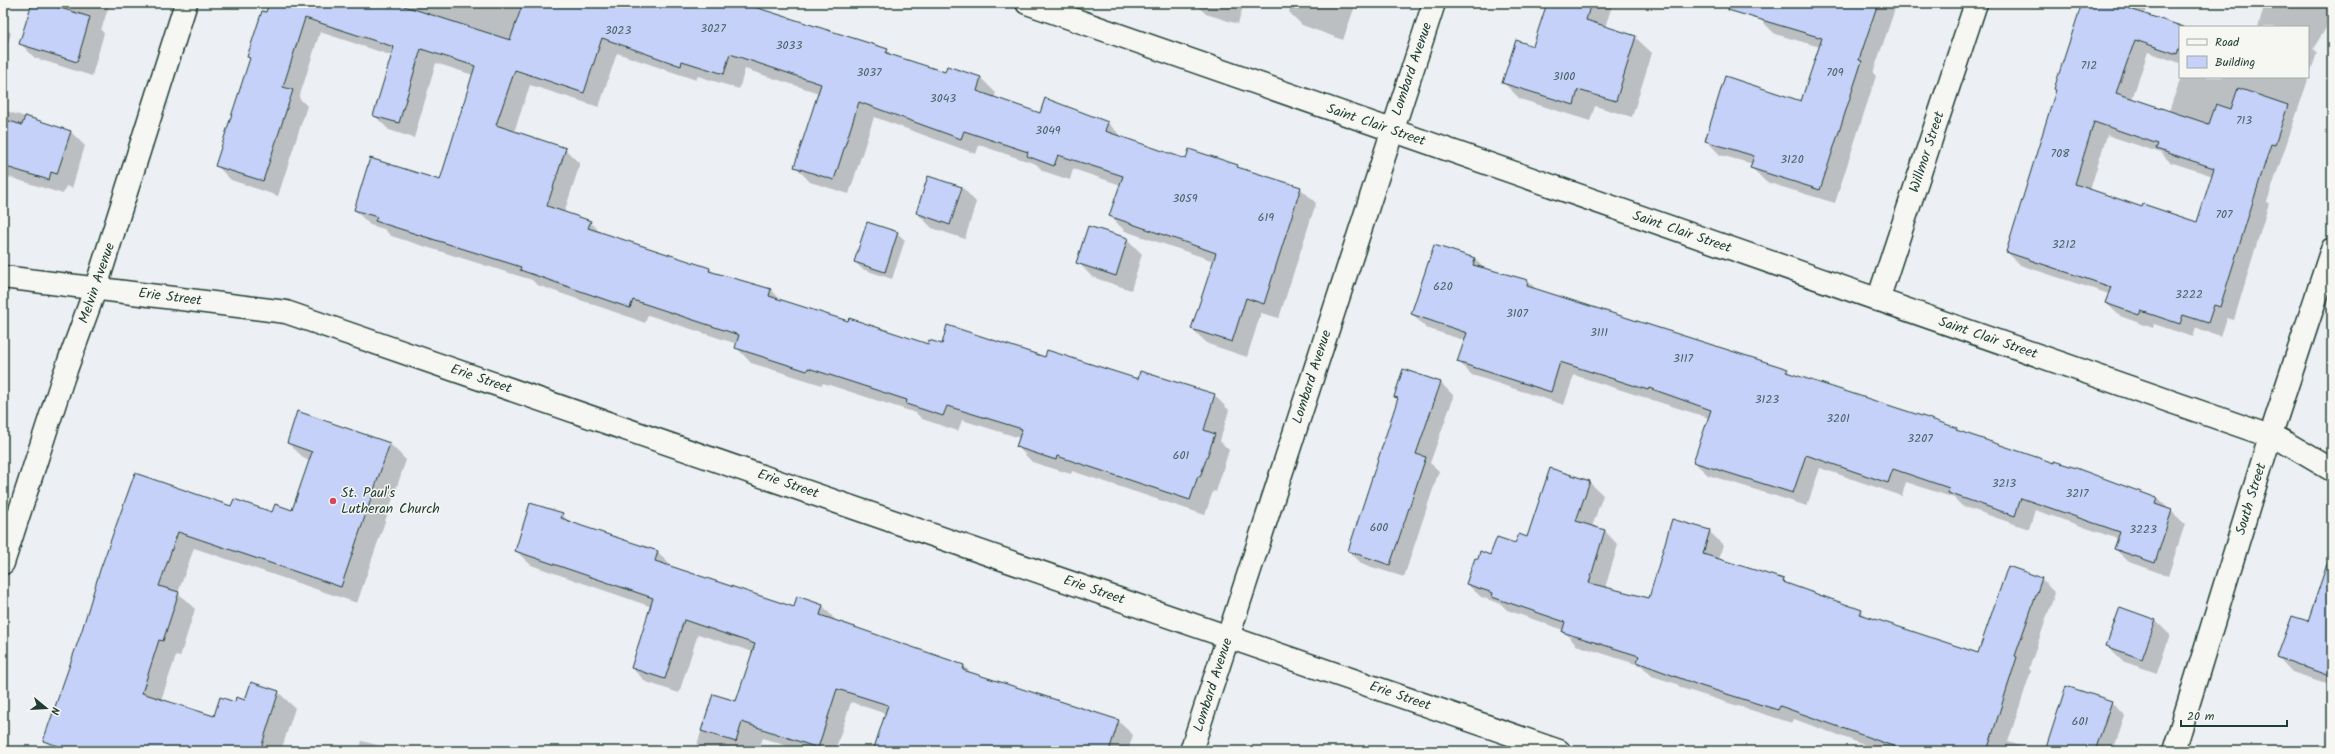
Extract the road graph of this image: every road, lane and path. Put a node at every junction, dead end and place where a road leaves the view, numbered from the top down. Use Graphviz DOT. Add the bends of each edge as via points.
graph roads {
  1 [pos="186,3"];
  2 [pos="1027,3"];
  3 [pos="1434,3"];
  4 [pos="1976,3"];
  5 [pos="1075,11"];
  6 [pos="1392,130"];
  7 [pos="2332,249"];
  8 [pos="3,277"];
  9 [pos="96,287"];
  10 [pos="1878,300"];
  11 [pos="2270,436"];
  12 [pos="2332,470"];
  13 [pos="3,563"];
  14 [pos="1229,636"];
  15 [pos="1191,751"];
  16 [pos="1559,751"];
  17 [pos="2174,751"];
  1 -- 9 [label="street, Melvin Avenue"];
  2 -- 5 [label="street, Saint Clair Street"];
  3 -- 6 [label="street, Lombard Avenue"];
  4 -- 10 [label="street, Willmor Street"];
  5 -- 6 [label="street, Saint Clair Street"];
  6 -- 10 [label="street, Saint Clair Street"];
  6 -- 14 [label="street, Lombard Avenue"];
  7 -- 11 [label="street, South Street"];
  8 -- 9 [label="street, Erie Street"];
  9 -- 13 [label="street, Melvin Avenue" via="63,378"];
  9 -- 14 [label="street, Erie Street" via="286,312"];
  10 -- 11 [label="street, Saint Clair Street"];
  11 -- 12 [label="street, Saint Clair Street"];
  11 -- 17 [label="street, South Street"];
  14 -- 15 [label="street, Lombard Avenue"];
  14 -- 16 [label="street, Erie Street"];
}
